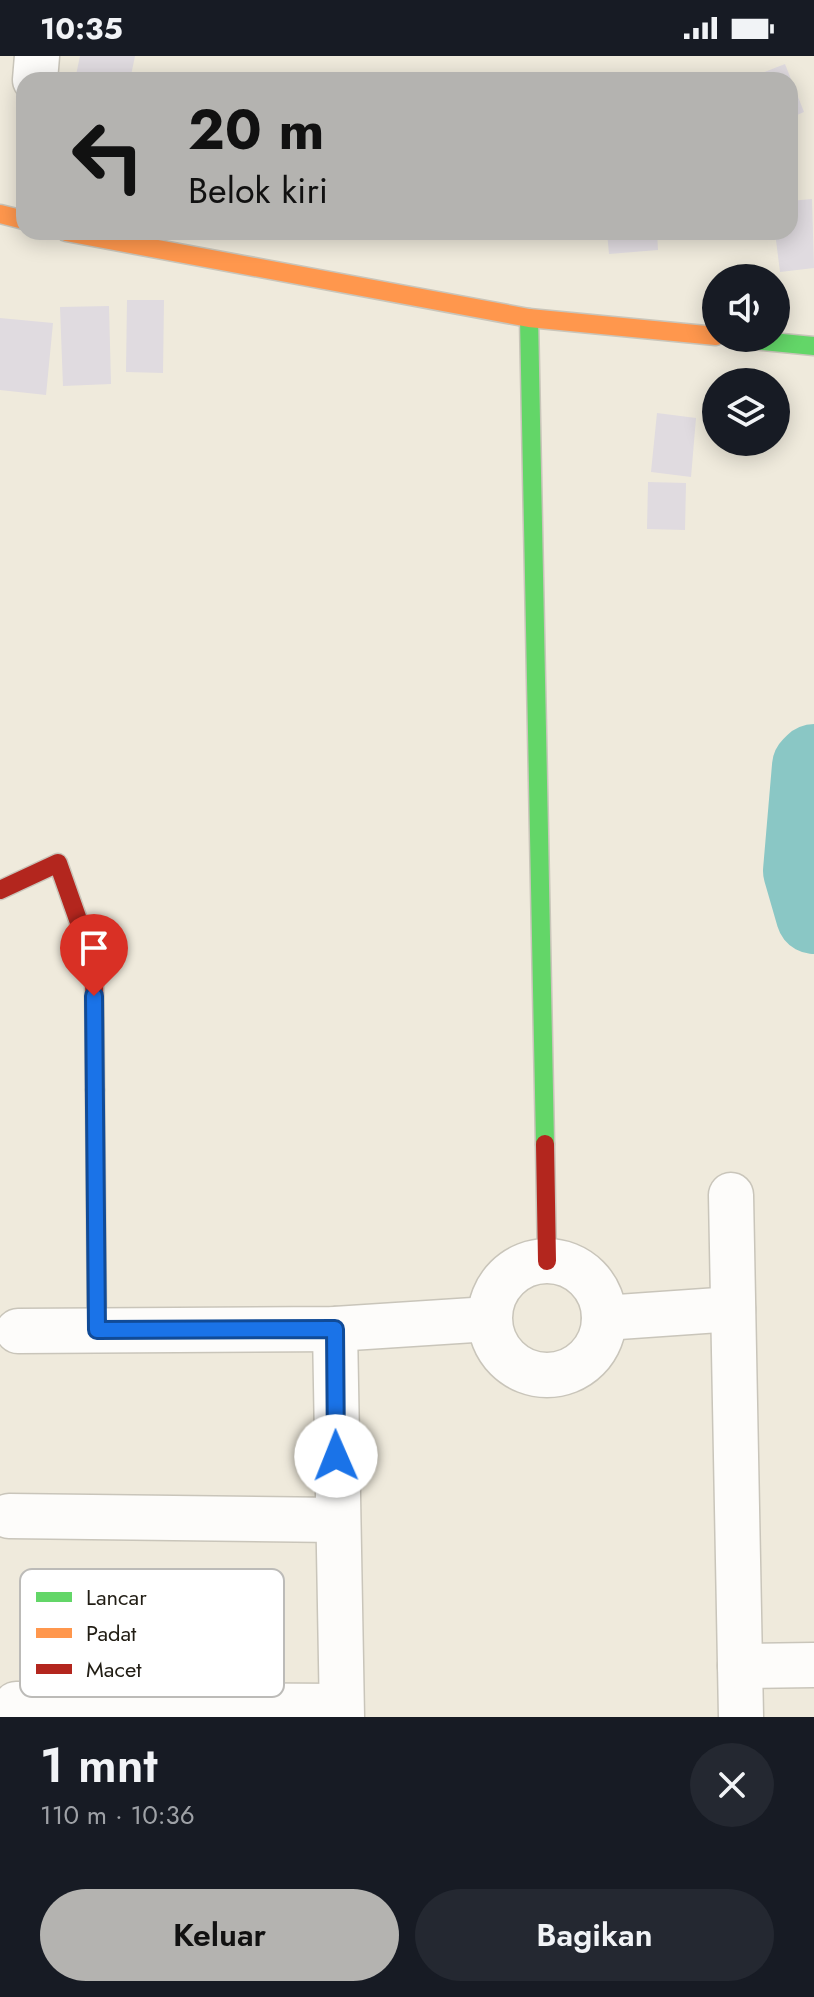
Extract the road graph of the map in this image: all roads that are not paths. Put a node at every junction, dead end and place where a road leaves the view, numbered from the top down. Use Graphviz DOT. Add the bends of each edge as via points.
graph roads {
  1 [pos="101,240"];
  2 [pos="529,318"];
  3 [pos="702,335"];
  4 [pos="790,344"];
  5 [pos="814,346"];
  6 [pos="0,890"];
  7 [pos="731,1195"];
  8 [pos="547,1261"];
  9 [pos="733,1309"];
  10 [pos="604,1318"];
  11 [pos="489,1319"];
  12 [pos="335,1329"];
  13 [pos="97,1330"];
  14 [pos="18,1331"];
  15 [pos="9,1516"];
  16 [pos="337,1520"];
  17 [pos="814,1665"];
  18 [pos="740,1666"];
  19 [pos="16,1704"];
  20 [pos="341,1712"];
  21 [pos="741,1717"];
  1 -- 2 [label="street"];
  2 -- 3 [label="street"];
  2 -- 8 [label="street"];
  4 -- 5 [label="street"];
  6 -- 13 [label="street" via="58,863 94,965"];
  7 -- 9 [label="street"];
  8 -- 10 [label="street" via="580,1271 602,1300"];
  8 -- 11 [label="street" via="512,1272 495,1293"];
  9 -- 10 [label="street"];
  9 -- 18 [label="street"];
  10 -- 11 [label="street" via="602,1336 582,1365 548,1377 530,1374 500,1353"];
  11 -- 12 [label="street"];
  12 -- 13 [label="street"];
  12 -- 16 [label="street"];
  13 -- 14 [label="street"];
  15 -- 16 [label="street"];
  16 -- 20 [label="street"];
  17 -- 18 [label="street"];
  18 -- 21 [label="street"];
  19 -- 20 [label="street"];
}
